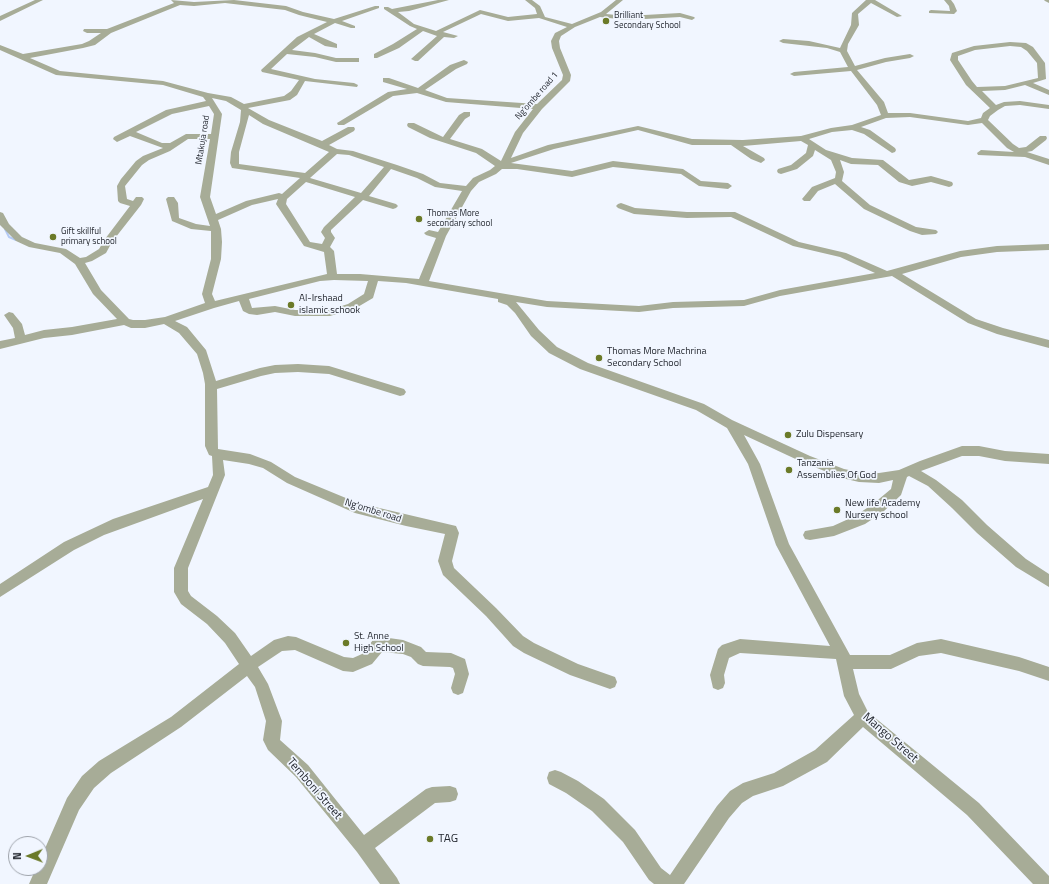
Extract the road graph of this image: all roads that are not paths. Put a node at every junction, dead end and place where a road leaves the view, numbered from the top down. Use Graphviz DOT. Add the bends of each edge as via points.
graph roads {
  1 [pos="40,0"];
  2 [pos="446,0"];
  3 [pos="528,0"];
  4 [pos="870,0"];
  5 [pos="947,0"];
  6 [pos="177,1"];
  7 [pos="615,1"];
  8 [pos="356,5"];
  9 [pos="377,7"];
  10 [pos="366,10"];
  11 [pos="931,12"];
  12 [pos="600,15"];
  13 [pos="541,16"];
  14 [pos="899,16"];
  15 [pos="692,18"];
  16 [pos="0,19"];
  17 [pos="334,21"];
  18 [pos="573,26"];
  19 [pos="353,27"];
  20 [pos="422,29"];
  21 [pos="87,31"];
  22 [pos="108,31"];
  23 [pos="309,34"];
  24 [pos="439,34"];
  25 [pos="454,36"];
  26 [pos="783,41"];
  27 [pos="334,46"];
  28 [pos="0,47"];
  29 [pos="843,51"];
  30 [pos="288,52"];
  31 [pos="377,56"];
  32 [pos="910,56"];
  33 [pos="20,57"];
  34 [pos="415,58"];
  35 [pos="356,60"];
  36 [pos="464,62"];
  37 [pos="852,69"];
  38 [pos="794,74"];
  39 [pos="303,79"];
  40 [pos="386,80"];
  41 [pos="1046,81"];
  42 [pos="1026,83"];
  43 [pos="354,85"];
  44 [pos="976,89"];
  45 [pos="420,90"];
  46 [pos="1049,93"];
  47 [pos="208,99"];
  48 [pos="539,107"];
  49 [pos="1049,107"];
  50 [pos="995,108"];
  51 [pos="244,109"];
  52 [pos="467,114"];
  53 [pos="885,116"];
  54 [pos="984,120"];
  55 [pos="341,123"];
  56 [pos="411,125"];
  57 [pos="853,127"];
  58 [pos="351,129"];
  59 [pos="130,133"];
  60 [pos="215,136"];
  61 [pos="802,138"];
  62 [pos="1043,138"];
  63 [pos="117,139"];
  64 [pos="445,140"];
  65 [pos="732,142"];
  66 [pos="324,144"];
  67 [pos="812,144"];
  68 [pos="172,146"];
  69 [pos="892,150"];
  70 [pos="335,151"];
  71 [pos="826,152"];
  72 [pos="981,153"];
  73 [pos="1020,153"];
  74 [pos="761,160"];
  75 [pos="1049,162"];
  76 [pos="503,164"];
  77 [pos="389,166"];
  78 [pos="781,171"];
  79 [pos="306,177"];
  80 [pos="836,180"];
  81 [pos="949,184"];
  82 [pos="728,186"];
  83 [pos="468,189"];
  84 [pos="268,190"];
  85 [pos="362,196"];
  86 [pos="281,197"];
  87 [pos="171,199"];
  88 [pos="807,199"];
  89 [pos="393,206"];
  90 [pos="621,206"];
  91 [pos="0,215"];
  92 [pos="212,218"];
  93 [pos="216,229"];
  94 [pos="429,232"];
  95 [pos="933,232"];
  96 [pos="441,236"];
  97 [pos="1049,247"];
  98 [pos="325,248"];
  99 [pos="79,262"];
  100 [pos="889,273"];
  101 [pos="332,277"];
  102 [pos="374,278"];
  103 [pos="423,283"];
  104 [pos="491,296"];
  105 [pos="243,297"];
  106 [pos="211,305"];
  107 [pos="10,315"];
  108 [pos="166,320"];
  109 [pos="125,321"];
  110 [pos="21,339"];
  111 [pos="1049,344"];
  112 [pos="0,345"];
  113 [pos="211,387"];
  114 [pos="400,392"];
  115 [pos="731,424"];
  116 [pos="218,454"];
  117 [pos="1049,458"];
  118 [pos="905,472"];
  119 [pos="213,490"];
  120 [pos="810,535"];
  121 [pos="1049,581"];
  122 [pos="0,591"];
  123 [pos="842,657"];
  124 [pos="248,666"];
  125 [pos="1049,674"];
  126 [pos="610,682"];
  127 [pos="718,683"];
  128 [pos="458,688"];
  129 [pos="863,717"];
  130 [pos="555,778"];
  131 [pos="450,794"];
  132 [pos="363,846"];
  133 [pos="38,884"];
  134 [pos="391,884"];
  135 [pos="668,884"];
  136 [pos="674,884"];
  137 [pos="1045,884"];
  1 -- 16 [label="street"];
  2 -- 20 [label="street" via="414,8 389,9 406,22"];
  3 -- 13 [label="street" via="538,8"];
  4 -- 14 [label="street"];
  4 -- 29 [label="street" via="855,13 855,25 844,44"];
  5 -- 11 [label="street" via="952,5 952,13"];
  6 -- 17 [label="street" via="194,4 225,1 286,8"];
  6 -- 22 [label="street"];
  7 -- 12 [label="street, Ng’ombe road 1"];
  8 -- 10 [label="street"];
  9 -- 10 [label="street"];
  10 -- 17 [label="street"];
  12 -- 15 [label="street" via="627,18"];
  12 -- 18 [label="street, Ng’ombe road 1"];
  13 -- 18 [label="street"];
  13 -- 24 [label="street" via="508,19 480,12"];
  17 -- 19 [label="street"];
  17 -- 23 [label="street"];
  18 -- 48 [label="street, Ng’ombe road 1" via="555,41 567,75 566,81"];
  20 -- 24 [label="street"];
  20 -- 31 [label="street"];
  21 -- 22 [label="street"];
  22 -- 33 [label="street" via="92,43 83,46"];
  23 -- 27 [label="street"];
  23 -- 30 [label="street"];
  24 -- 25 [label="street"];
  24 -- 34 [label="street"];
  26 -- 29 [label="street" via="815,44"];
  28 -- 33 [label="street"];
  29 -- 37 [label="street"];
  30 -- 35 [label="street" via="336,60"];
  30 -- 39 [label="street" via="265,70"];
  32 -- 37 [label="street"];
  33 -- 47 [label="street" via="60,73 163,83 185,88"];
  36 -- 45 [label="street"];
  37 -- 38 [label="street"];
  37 -- 53 [label="street" via="881,104"];
  39 -- 43 [label="street"];
  39 -- 51 [label="street" via="294,93 287,98"];
  40 -- 45 [label="street"];
  41 -- 42 [label="street"];
  41 -- 44 [label="street" via="1041,63 1030,49 1023,45 974,48 955,55 954,58 969,83"];
  42 -- 44 [label="street" via="1006,88"];
  42 -- 46 [label="street"];
  44 -- 50 [label="street"];
  45 -- 48 [label="street" via="446,100"];
  45 -- 55 [label="street" via="391,94"];
  47 -- 51 [label="street" via="228,99"];
  47 -- 59 [label="street" via="169,112"];
  47 -- 60 [label="street, Mtakuja road" via="218,114"];
  48 -- 76 [label="street, Ng’ombe road 1" via="519,132"];
  49 -- 50 [label="street" via="1016,103"];
  50 -- 54 [label="street"];
  51 -- 66 [label="street" via="266,122"];
  51 -- 79 [label="street" via="244,122 234,164"];
  52 -- 64 [label="street"];
  53 -- 54 [label="street" via="916,116 968,123"];
  53 -- 57 [label="street"];
  54 -- 73 [label="street"];
  56 -- 64 [label="street"];
  57 -- 61 [label="street"];
  57 -- 69 [label="street" via="867,132"];
  58 -- 66 [label="street"];
  59 -- 63 [label="street"];
  59 -- 68 [label="street" via="161,145"];
  60 -- 68 [label="street" via="189,136"];
  60 -- 92 [label="street, Mtakuja road" via="205,197"];
  61 -- 65 [label="street"];
  61 -- 67 [label="street"];
  62 -- 73 [label="street"];
  64 -- 76 [label="street" via="475,146"];
  65 -- 74 [label="street"];
  65 -- 76 [label="street" via="692,142 638,128 619,130 551,147"];
  66 -- 70 [label="street"];
  67 -- 71 [label="street"];
  67 -- 78 [label="street" via="810,154 805,159 794,167"];
  68 -- 99 [label="street" via="146,158 134,168 122,183 122,196 123,201 138,202 103,251"];
  70 -- 77 [label="street" via="350,153"];
  70 -- 79 [label="street"];
  71 -- 80 [label="street" via="837,162 840,177"];
  71 -- 81 [label="street" via="851,162 880,162 907,182 931,179"];
  72 -- 73 [label="street"];
  73 -- 75 [label="street"];
  76 -- 82 [label="street" via="572,174 601,166 621,164 683,172 699,183"];
  76 -- 83 [label="street" via="476,180"];
  77 -- 83 [label="street" via="438,185"];
  77 -- 85 [label="street"];
  79 -- 85 [label="street"];
  79 -- 86 [label="street"];
  80 -- 88 [label="street" via="814,190"];
  80 -- 95 [label="street" via="867,207 913,229"];
  83 -- 96 [label="street"];
  84 -- 86 [label="street"];
  85 -- 89 [label="street"];
  85 -- 98 [label="street" via="327,229 330,238"];
  86 -- 92 [label="street" via="249,203"];
  86 -- 98 [label="street" via="283,209 307,244"];
  87 -- 93 [label="street" via="175,219 194,227"];
  90 -- 100 [label="street" via="634,211 687,216 732,214 796,244 843,255"];
  91 -- 99 [label="street" via="5,225 19,239 32,245 63,251"];
  92 -- 93 [label="street, Mtakuja road"];
  93 -- 106 [label="street, Mtakuja road" via="216,259 207,294"];
  94 -- 96 [label="street"];
  96 -- 103 [label="street"];
  97 -- 100 [label="street" via="997,249 960,254"];
  98 -- 101 [label="street" via="329,251"];
  99 -- 109 [label="street" via="97,292"];
  100 -- 104 [label="street" via="744,303 673,305 639,309 547,304"];
  100 -- 111 [label="street" via="972,321"];
  101 -- 102 [label="street"];
  101 -- 105 [label="street"];
  102 -- 103 [label="street"];
  102 -- 105 [label="street" via="369,296 352,306 330,313 295,313 275,309 249,311"];
  103 -- 104 [label="street"];
  104 -- 115 [label="street" via="511,303 553,350 584,366 700,406"];
  105 -- 106 [label="street"];
  106 -- 108 [label="street"];
  107 -- 110 [label="street" via="18,327"];
  108 -- 109 [label="street" via="145,324 131,324"];
  108 -- 113 [label="street" via="183,330 202,353"];
  109 -- 110 [label="street"];
  110 -- 112 [label="street"];
  113 -- 114 [label="street" via="260,372 298,368 329,370"];
  113 -- 116 [label="street" via="211,446 213,452"];
  115 -- 118 [label="street" via="842,473 879,478"];
  115 -- 123 [label="street, Mango Street" via="754,464 783,545"];
  116 -- 119 [label="street, Temboni Street" via="219,475"];
  116 -- 126 [label="street, Ng'ombe road" via="250,459 267,465 291,480 355,508 451,530 445,561 448,571 518,641 575,670"];
  117 -- 118 [label="street" via="1005,456 979,450 962,451"];
  118 -- 120 [label="street" via="897,491 860,520 834,531"];
  118 -- 121 [label="street" via="932,483 1021,563"];
  119 -- 122 [label="street" via="99,531 69,546"];
  119 -- 124 [label="street, Temboni Street" via="181,568 181,592 186,600 230,638"];
  123 -- 125 [label="street" via="891,662 917,650 941,646 1019,664"];
  123 -- 127 [label="street" via="740,646 723,654 717,675"];
  123 -- 129 [label="street, Mango Street" via="852,696"];
  124 -- 128 [label="street" via="279,645 288,643 342,664 353,665 367,659 378,645 389,645 416,652 423,659 451,660 460,664 462,674"];
  124 -- 132 [label="street, Temboni Street" via="261,684 270,708 274,721 271,740 274,745 302,771"];
  124 -- 133 [label="street" via="176,722 105,767 88,782 73,804"];
  129 -- 136 [label="street" via="815,759 777,780 748,789 736,797 722,812"];
  129 -- 137 [label="street, Mango Street" via="973,809"];
  130 -- 135 [label="street" via="598,805 629,836 655,874"];
  131 -- 132 [label="street" via="432,795"];
  132 -- 134 [label="street, Temboni Street"];
}
